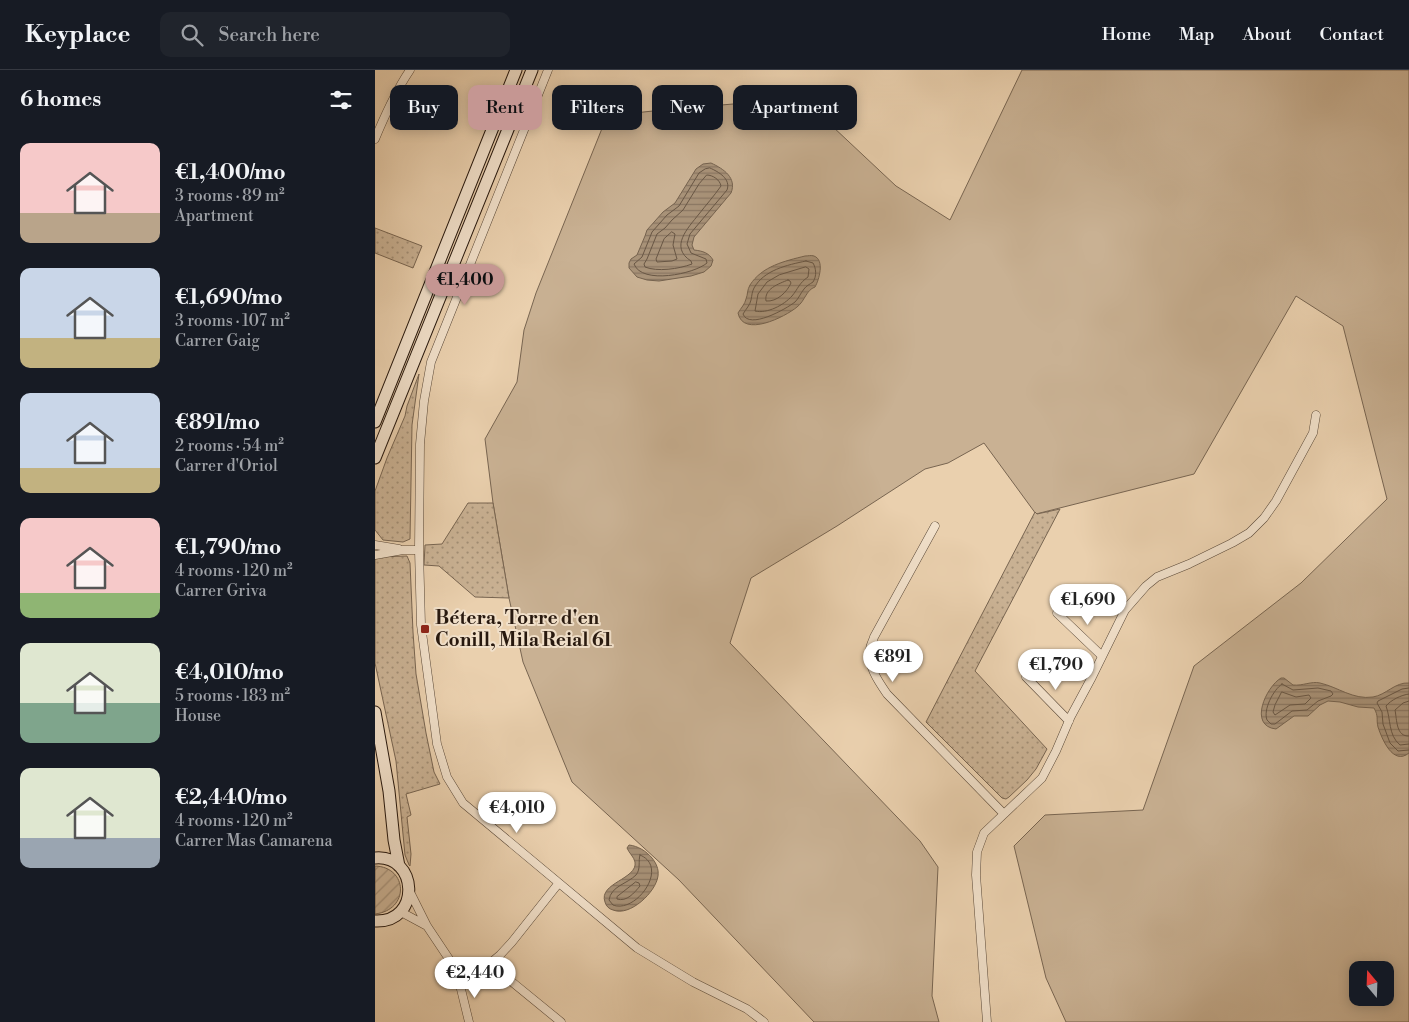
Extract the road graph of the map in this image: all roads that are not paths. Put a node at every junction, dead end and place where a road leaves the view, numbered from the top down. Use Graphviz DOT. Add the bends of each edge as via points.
graph roads {
  1 [pos="411,70"];
  2 [pos="516,70"];
  3 [pos="531,70"];
  4 [pos="548,70"];
  5 [pos="375,139"];
  6 [pos="1316,415"];
  7 [pos="375,422"];
  8 [pos="375,458"];
  9 [pos="935,526"];
  10 [pos="375,545"];
  11 [pos="403,550"];
  12 [pos="419,550"];
  13 [pos="375,555"];
  14 [pos="1057,613"];
  15 [pos="1102,656"];
  16 [pos="1027,677"];
  17 [pos="375,712"];
  18 [pos="1069,721"];
  19 [pos="1004,814"];
  20 [pos="375,858"];
  21 [pos="399,866"];
  22 [pos="558,884"];
  23 [pos="410,892"];
  24 [pos="401,912"];
  25 [pos="375,921"];
  26 [pos="427,926"];
  27 [pos="490,964"];
  28 [pos="459,981"];
  29 [pos="469,1022"];
  30 [pos="561,1022"];
  31 [pos="764,1022"];
  32 [pos="987,1022"];
  1 -- 5 [label="street" via="386,112"];
  2 -- 7 [label="main road"];
  3 -- 8 [label="main road"];
  4 -- 12 [label="street" via="431,362 419,444"];
  6 -- 15 [label="street" via="1313,434 1264,518 1249,533 1157,577 1146,586 1125,610"];
  9 -- 19 [label="street" via="874,637 870,649 871,664 875,678 887,694"];
  10 -- 11 [label="street"];
  11 -- 12 [label="street"];
  11 -- 13 [label="street"];
  12 -- 22 [label="street" via="421,625 437,744 447,777 463,803"];
  14 -- 15 [label="street"];
  15 -- 18 [label="street"];
  16 -- 18 [label="street"];
  17 -- 21 [label="main road"];
  18 -- 19 [label="street" via="1042,778"];
  19 -- 32 [label="street" via="984,833 977,852 975,875"];
  20 -- 21 [label="main road" via="389,860"];
  21 -- 23 [label="main road" via="406,875"];
  22 -- 27 [label="street" via="512,942"];
  22 -- 31 [label="street" via="637,948 693,982 747,1009"];
  23 -- 24 [label="main road"];
  23 -- 26 [label="street"];
  24 -- 25 [label="main road" via="388,920"];
  24 -- 26 [label="street"];
  26 -- 28 [label="street"];
  27 -- 28 [label="street"];
  27 -- 30 [label="street"];
  28 -- 29 [label="street"];
}
